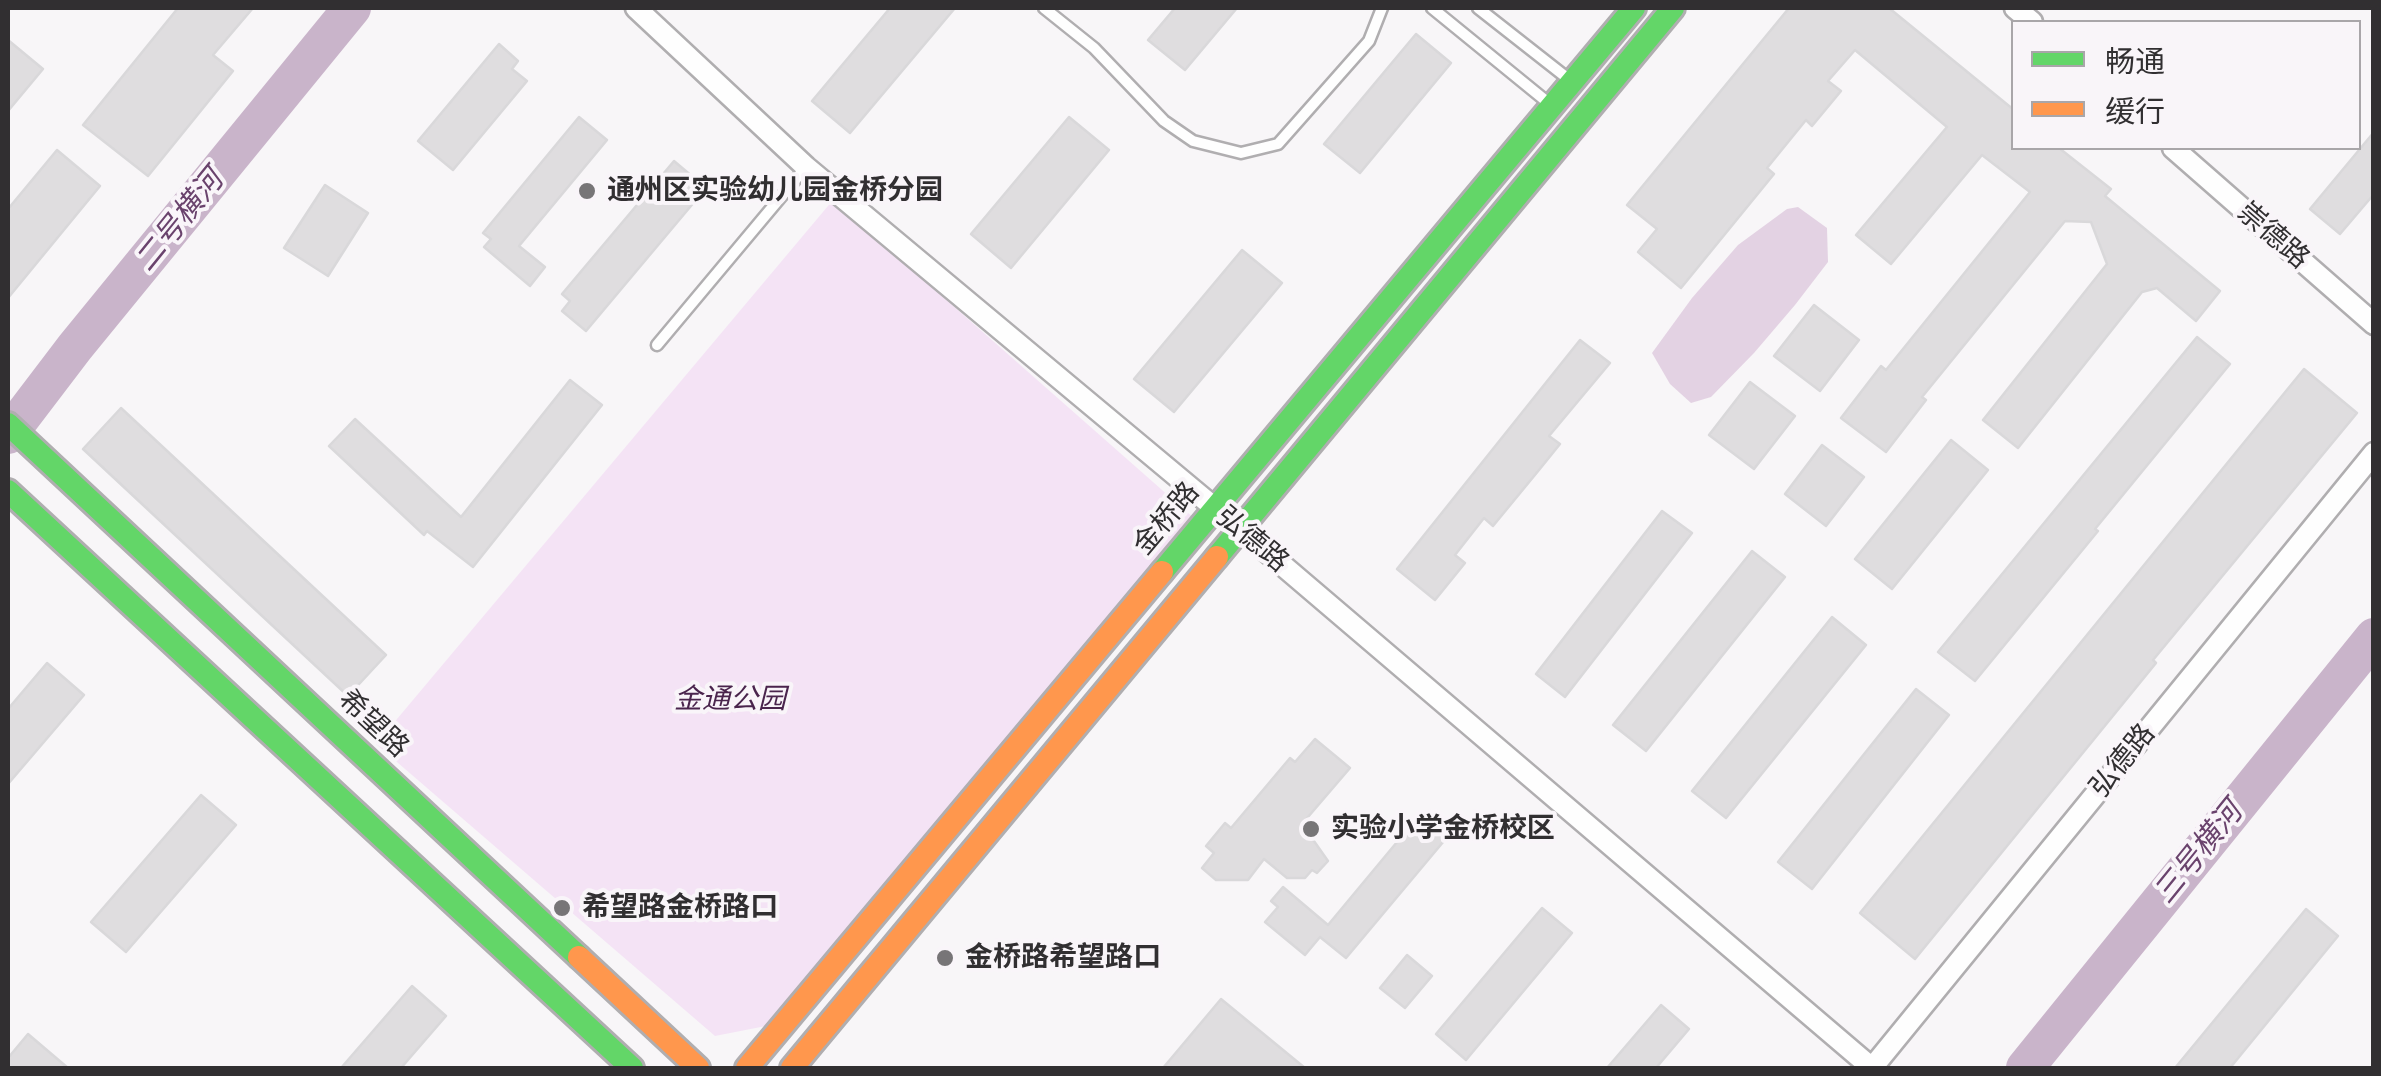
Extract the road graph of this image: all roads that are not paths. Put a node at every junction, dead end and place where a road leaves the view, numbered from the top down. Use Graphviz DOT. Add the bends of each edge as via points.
graph roads {
  1 [pos="636,8"];
  2 [pos="1044,8"];
  3 [pos="1382,8"];
  4 [pos="1432,8"];
  5 [pos="1478,8"];
  6 [pos="1634,8"];
  7 [pos="1673,8"];
  8 [pos="1572,82"];
  9 [pos="1552,106"];
  10 [pos="2176,150"];
  11 [pos="806,167"];
  12 [pos="2374,324"];
  13 [pos="656,345"];
  14 [pos="8,424"];
  15 [pos="2374,453"];
  16 [pos="8,491"];
  17 [pos="1240,530"];
  18 [pos="632,1068"];
  19 [pos="698,1068"];
  20 [pos="747,1068"];
  21 [pos="792,1068"];
  22 [pos="1872,1068"];
  1 -- 11 [label="street, 弘德路"];
  2 -- 3 [label="lane" via="1094,48 1164,121 1193,141 1241,152 1278,144 1370,41"];
  4 -- 9 [label="lane"];
  5 -- 8 [label="lane"];
  6 -- 8 [label="street, 金桥路"];
  7 -- 17 [label="street"];
  8 -- 9 [label="street, 金桥路"];
  9 -- 20 [label="street, 金桥路"];
  10 -- 12 [label="street, 崇德路"];
  11 -- 13 [label="lane"];
  11 -- 17 [label="street, 弘德路"];
  14 -- 19 [label="street, 希望路"];
  15 -- 22 [label="street, 弘德路"];
  16 -- 18 [label="street"];
  17 -- 21 [label="street"];
  17 -- 22 [label="street, 弘德路"];
}
